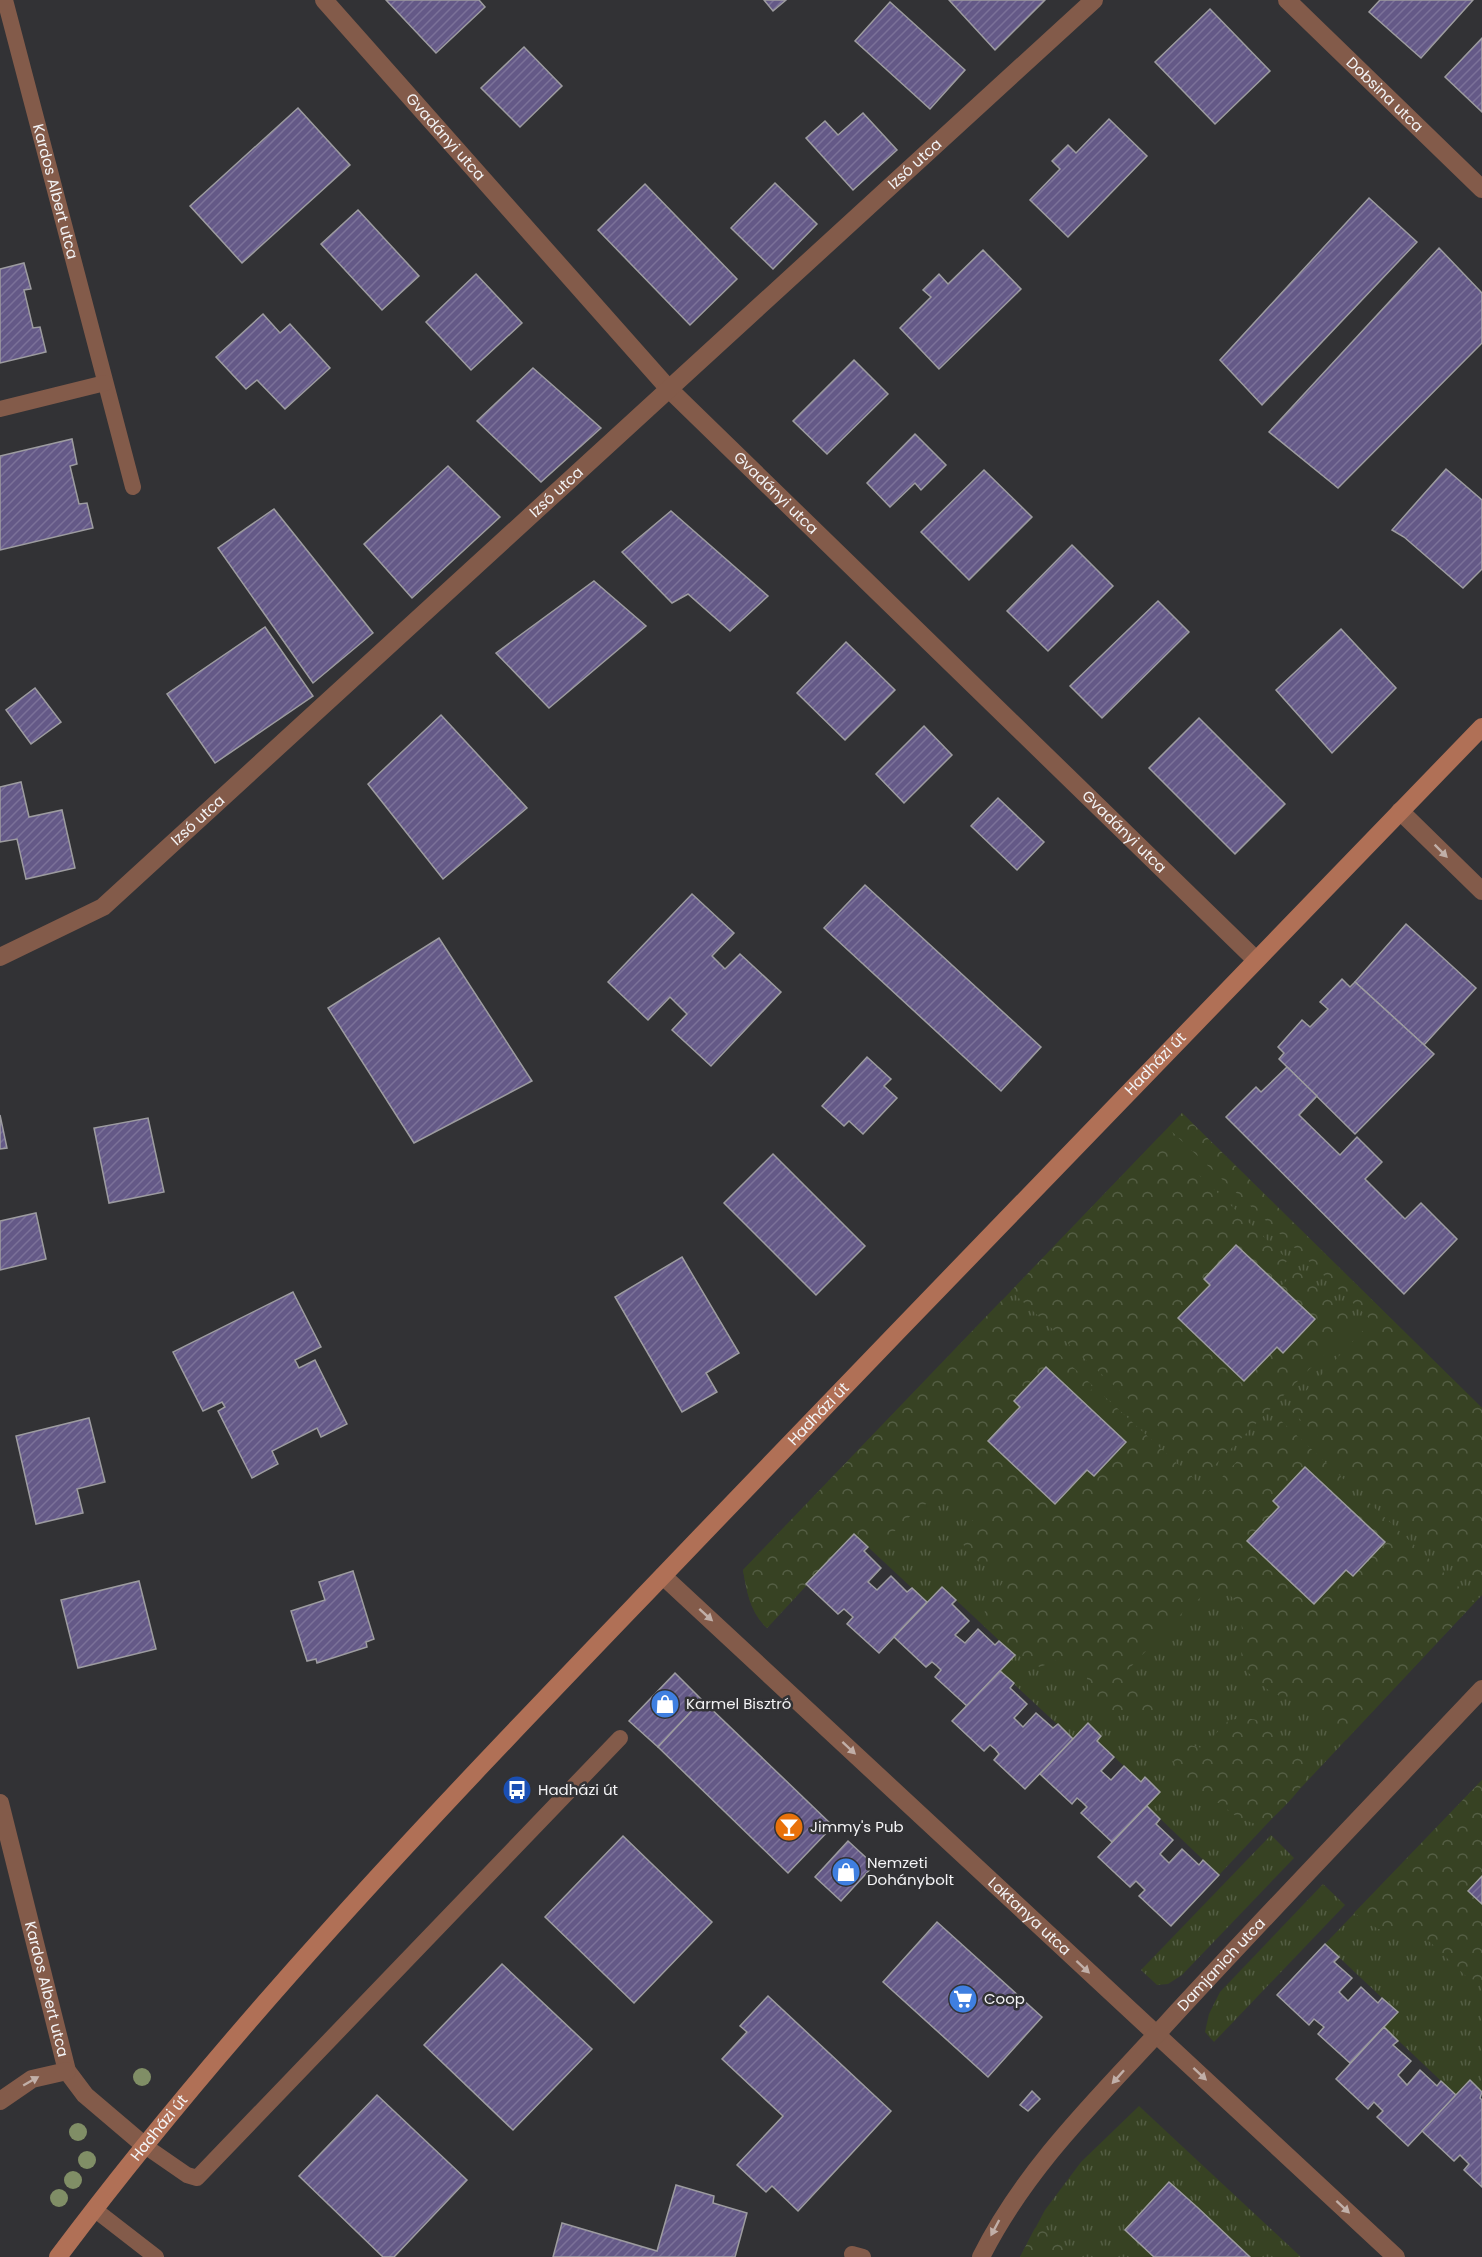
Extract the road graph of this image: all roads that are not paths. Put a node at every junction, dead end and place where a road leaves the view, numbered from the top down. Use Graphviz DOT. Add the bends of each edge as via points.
graph roads {
  1 [pos="5,0"];
  2 [pos="324,0"];
  3 [pos="1094,0"];
  4 [pos="1287,0"];
  5 [pos="1482,189"];
  6 [pos="105,382"];
  7 [pos="669,389"];
  8 [pos="0,408"];
  9 [pos="133,487"];
  10 [pos="1482,727"];
  11 [pos="1401,811"];
  12 [pos="1482,891"];
  13 [pos="0,957"];
  14 [pos="1256,959"];
  15 [pos="663,1576"];
  16 [pos="1482,1689"];
  17 [pos="620,1738"];
  18 [pos="0,1803"];
  19 [pos="1157,2034"];
  20 [pos="67,2071"];
  21 [pos="0,2101"];
  22 [pos="145,2146"];
  23 [pos="94,2209"];
  24 [pos="58,2257"];
  25 [pos="156,2257"];
  26 [pos="981,2257"];
  27 [pos="1396,2257"];
  1 -- 6 [label="lane, Kardos Albert utca"];
  2 -- 7 [label="street, Gvadányi utca"];
  3 -- 7 [label="street, Izsó utca"];
  4 -- 5 [label="street, Dobsina utca"];
  6 -- 8 [label="lane"];
  6 -- 9 [label="lane, Kardos Albert utca"];
  7 -- 13 [label="street, Izsó utca" via="103,907"];
  7 -- 14 [label="street, Gvadányi utca"];
  10 -- 11 [label="street, Hadházi út"];
  11 -- 12 [label="street, one-way"];
  11 -- 14 [label="street, Hadházi út"];
  14 -- 15 [label="street, Hadházi út"];
  15 -- 19 [label="street, Laktanya utca, one-way"];
  15 -- 22 [label="street, Hadházi út" via="314,1946"];
  16 -- 19 [label="street, Damjanich utca"];
  17 -- 22 [label="lane" via="197,2178"];
  18 -- 20 [label="street, Kardos Albert utca"];
  19 -- 26 [label="street, Damjanich utca, one-way" via="1030,2175"];
  19 -- 27 [label="street, Laktanya utca, one-way"];
  21 -- 20 [label="street, one-way" via="40,2076"];
  20 -- 22 [label="street, Kardos Albert utca" via="85,2095"];
  22 -- 23 [label="street, Hadházi út"];
  23 -- 24 [label="street, Hadházi út"];
  23 -- 25 [label="lane"];
}
